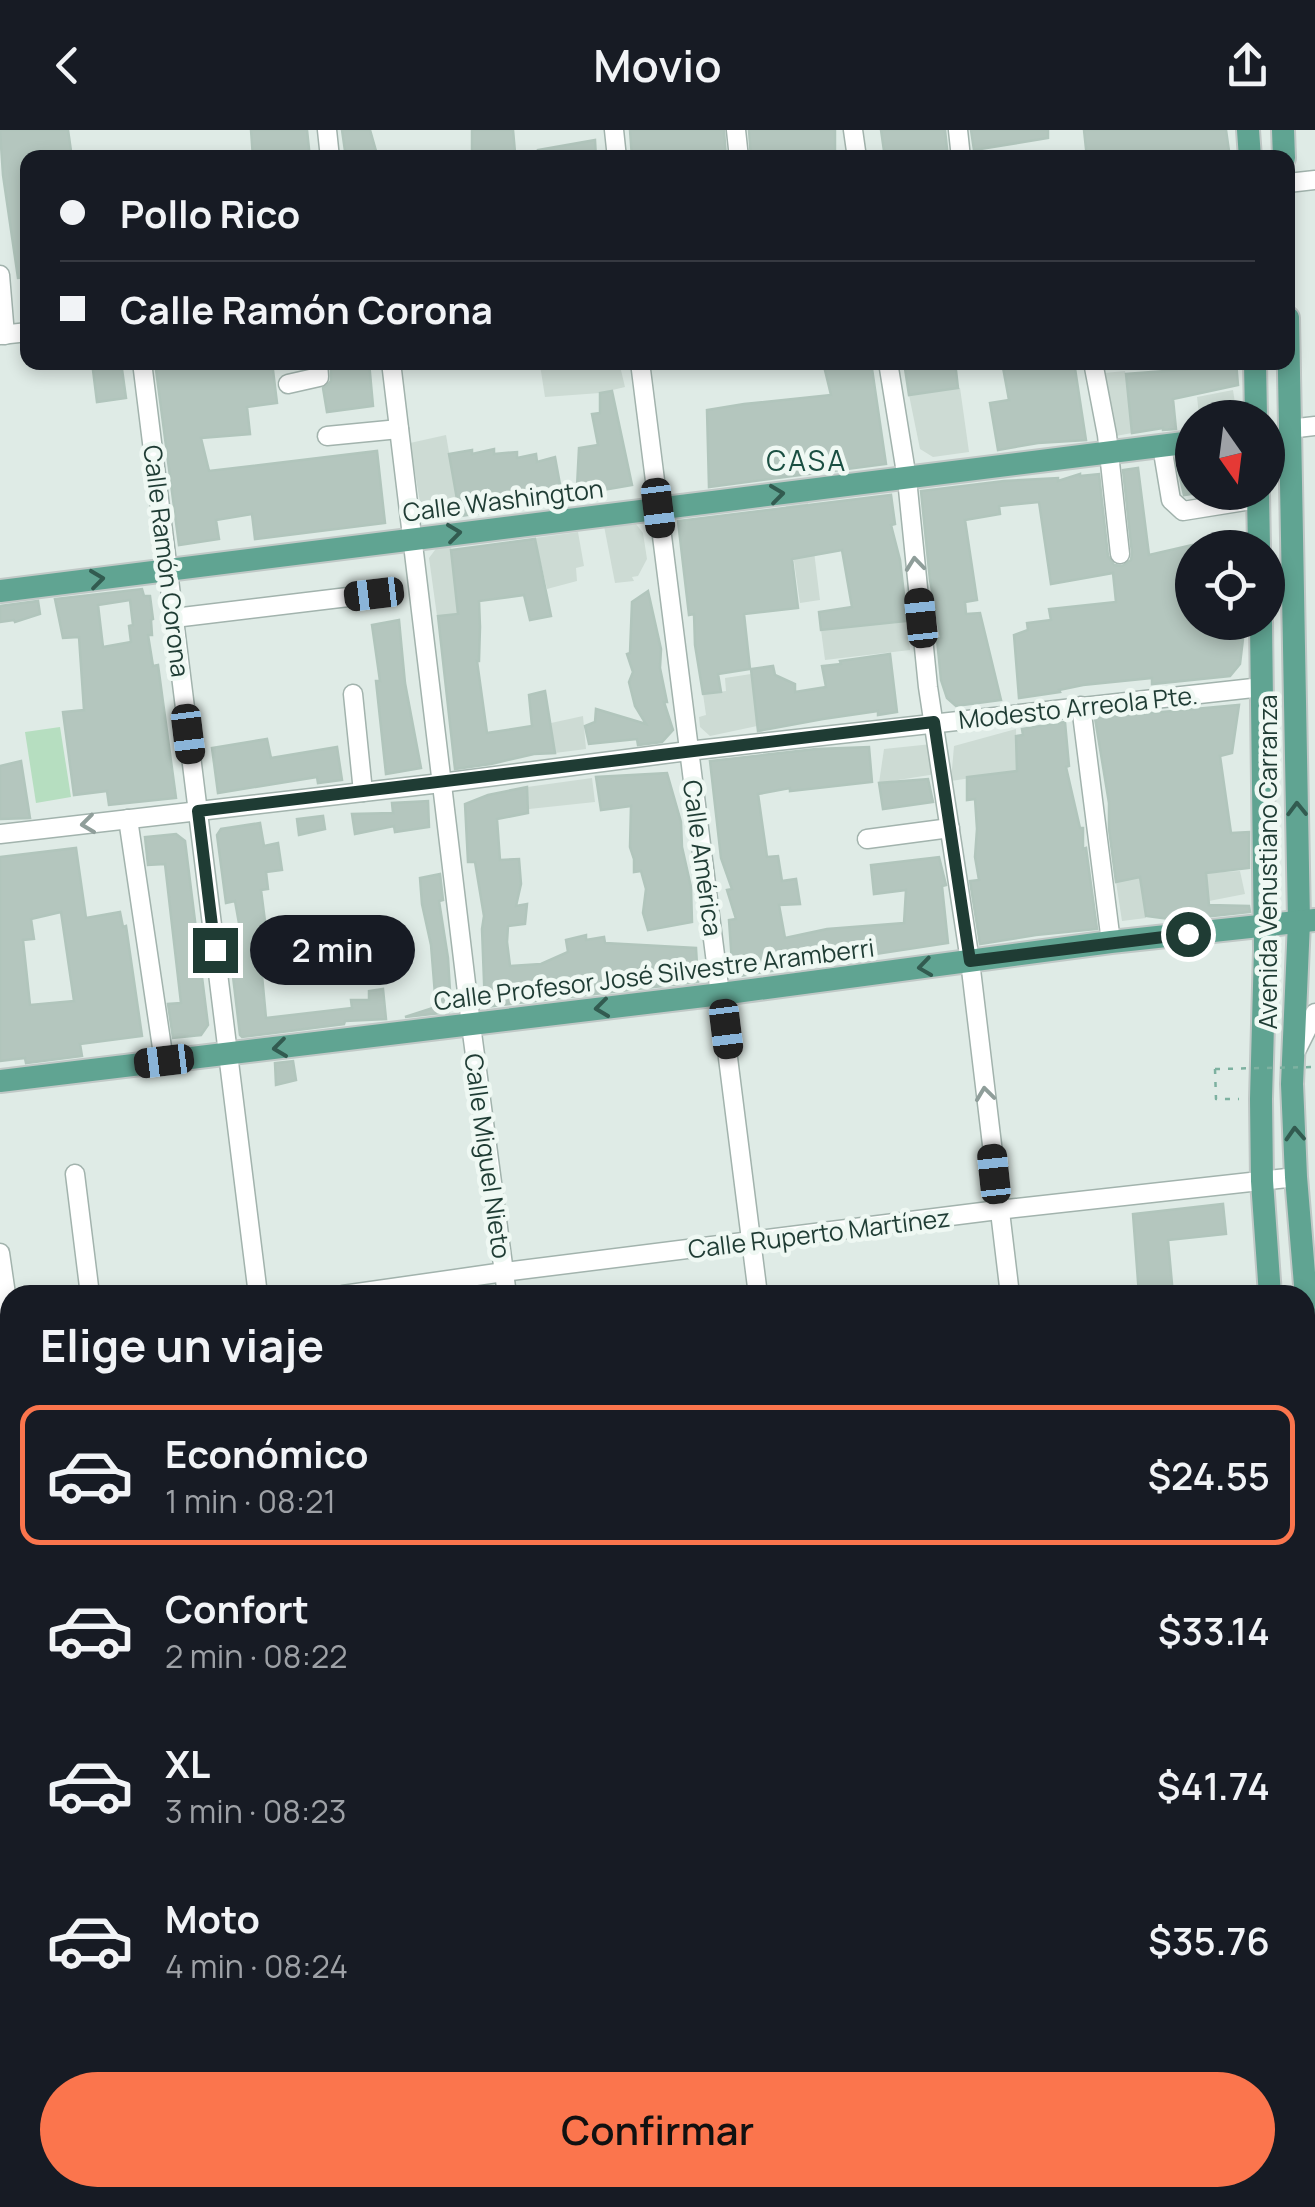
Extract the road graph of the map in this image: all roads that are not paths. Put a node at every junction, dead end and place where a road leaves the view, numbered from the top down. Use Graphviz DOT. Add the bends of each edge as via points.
graph roads {
  1 [pos="0,276"];
  2 [pos="2,335"];
  3 [pos="143,370"];
  4 [pos="319,370"];
  5 [pos="392,370"];
  6 [pos="641,370"];
  7 [pos="889,370"];
  8 [pos="1094,370"];
  9 [pos="1255,370"];
  10 [pos="1283,370"];
  11 [pos="288,384"];
  12 [pos="1256,400"];
  13 [pos="1281,400"];
  14 [pos="1315,426"];
  15 [pos="399,428"];
  16 [pos="1285,430"];
  17 [pos="327,436"];
  18 [pos="1175,444"];
  19 [pos="1162,446"];
  20 [pos="1109,453"];
  21 [pos="907,479"];
  22 [pos="1285,494"];
  23 [pos="1175,503"];
  24 [pos="658,508"];
  25 [pos="412,539"];
  26 [pos="1120,554"];
  27 [pos="168,570"];
  28 [pos="0,591"];
  29 [pos="374,594"];
  30 [pos="174,618"];
  31 [pos="1261,640"];
  32 [pos="1305,674"];
  33 [pos="1262,687"];
  34 [pos="352,694"];
  35 [pos="1081,706"];
  36 [pos="934,722"];
  37 [pos="688,751"];
  38 [pos="441,783"];
  39 [pos="363,792"];
  40 [pos="198,811"];
  41 [pos="128,818"];
  42 [pos="950,828"];
  43 [pos="0,834"];
  44 [pos="867,839"];
  45 [pos="1307,921"];
  46 [pos="1264,925"];
  47 [pos="1111,942"];
  48 [pos="1315,960"];
  49 [pos="970,961"];
  50 [pos="1296,981"];
  51 [pos="721,994"];
  52 [pos="1315,1013"];
  53 [pos="471,1025"];
  54 [pos="228,1054"];
  55 [pos="164,1061"];
  56 [pos="1303,1061"];
  57 [pos="0,1081"];
  58 [pos="75,1174"];
  59 [pos="1296,1177"];
  60 [pos="1262,1181"];
  61 [pos="998,1210"];
  62 [pos="1308,1232"];
  63 [pos="752,1242"];
  64 [pos="0,1254"];
  65 [pos="504,1272"];
  66 [pos="5,1285"];
  67 [pos="89,1285"];
  68 [pos="257,1285"];
  69 [pos="413,1285"];
  70 [pos="506,1285"];
  71 [pos="757,1285"];
  72 [pos="1009,1285"];
  73 [pos="1269,1285"];
  74 [pos="1310,1285"];
  1 -- 2 [label="street"];
  3 -- 27 [label="street, Calle Ramón Corona"];
  4 -- 11 [label="street" via="317,378"];
  5 -- 15 [label="street, Calle Miguel Nieto"];
  6 -- 24 [label="street, Calle América"];
  7 -- 21 [label="street"];
  8 -- 20 [label="street"];
  9 -- 12 [label="main road"];
  10 -- 13 [label="main road, Avenida Venustiano Carranza"];
  14 -- 16 [label="street"];
  15 -- 17 [label="street"];
  15 -- 25 [label="street, Calle Miguel Nieto"];
  18 -- 19 [label="main road, Calle Washington"];
  19 -- 20 [label="main road, Calle Washington"];
  19 -- 23 [label="street"];
  20 -- 21 [label="main road, Calle Washington"];
  20 -- 26 [label="street"];
  24 -- 21 [label="main road, Calle Washington, one-way"];
  36 -- 21 [label="street, one-way"];
  22 -- 32 [label="main road, Avenida Venustiano Carranza"];
  25 -- 24 [label="main road, Calle Washington, one-way"];
  24 -- 37 [label="street, Calle América"];
  25 -- 27 [label="main road, Calle Washington"];
  25 -- 38 [label="street, Calle Miguel Nieto"];
  28 -- 27 [label="main road, Calle Washington, one-way"];
  27 -- 30 [label="street, Calle Ramón Corona"];
  29 -- 30 [label="street"];
  30 -- 40 [label="street, Calle Ramón Corona"];
  31 -- 33 [label="main road, Avenida Venustiano Carranza"];
  45 -- 32 [label="main road, Avenida Venustiano Carranza, one-way"];
  33 -- 35 [label="street, Modesto Arreola Pte."];
  33 -- 46 [label="main road, Avenida Venustiano Carranza"];
  34 -- 39 [label="street"];
  35 -- 36 [label="street, Modesto Arreola Pte."];
  35 -- 47 [label="street"];
  36 -- 37 [label="street, Modesto Arreola Pte."];
  36 -- 42 [label="street"];
  37 -- 38 [label="street, Modesto Arreola Pte."];
  37 -- 51 [label="street, Calle América"];
  38 -- 39 [label="street, Modesto Arreola Pte."];
  38 -- 53 [label="street, Calle Miguel Nieto"];
  39 -- 40 [label="street, Modesto Arreola Pte."];
  40 -- 41 [label="street, Modesto Arreola Pte."];
  40 -- 54 [label="street, Calle Ramón Corona"];
  41 -- 43 [label="street, Modesto Arreola Pte., one-way"];
  41 -- 55 [label="street"];
  42 -- 44 [label="street"];
  42 -- 49 [label="street"];
  45 -- 46 [label="main road, Calle Profesor José Silvestre Aramberri"];
  45 -- 50 [label="main road, Avenida Venustiano Carranza"];
  46 -- 47 [label="main road, Calle Profesor José Silvestre Aramberri"];
  46 -- 60 [label="main road, Avenida Venustiano Carranza"];
  47 -- 49 [label="main road, Calle Profesor José Silvestre Aramberri"];
  48 -- 50 [label="main road"];
  49 -- 51 [label="main road, Calle Profesor José Silvestre Aramberri, one-way"];
  61 -- 49 [label="street, one-way"];
  50 -- 56 [label="main road, Avenida Venustiano Carranza"];
  51 -- 53 [label="main road, Calle Profesor José Silvestre Aramberri, one-way"];
  51 -- 63 [label="street, Calle América"];
  52 -- 56 [label="street"];
  53 -- 54 [label="main road, Calle Profesor José Silvestre Aramberri, one-way"];
  53 -- 65 [label="street, Calle Miguel Nieto"];
  54 -- 55 [label="main road, Calle Profesor José Silvestre Aramberri"];
  54 -- 68 [label="street, Calle Ramón Corona"];
  55 -- 57 [label="main road, Calle Profesor José Silvestre Aramberri"];
  59 -- 56 [label="main road, Avenida Venustiano Carranza, one-way" via="1292,1084"];
  58 -- 67 [label="street"];
  59 -- 60 [label="street, Calle Ruperto Martínez"];
  59 -- 62 [label="main road, Avenida Venustiano Carranza"];
  60 -- 61 [label="street, Calle Ruperto Martínez"];
  60 -- 73 [label="main road, Avenida Venustiano Carranza"];
  61 -- 63 [label="street, Calle Ruperto Martínez"];
  61 -- 72 [label="street"];
  62 -- 74 [label="main road, Avenida Venustiano Carranza"];
  63 -- 65 [label="street, Calle Ruperto Martínez"];
  63 -- 71 [label="street, Calle América"];
  64 -- 66 [label="street"];
  65 -- 69 [label="street, Calle Ruperto Martínez"];
  65 -- 70 [label="street, Calle Miguel Nieto"];
}
